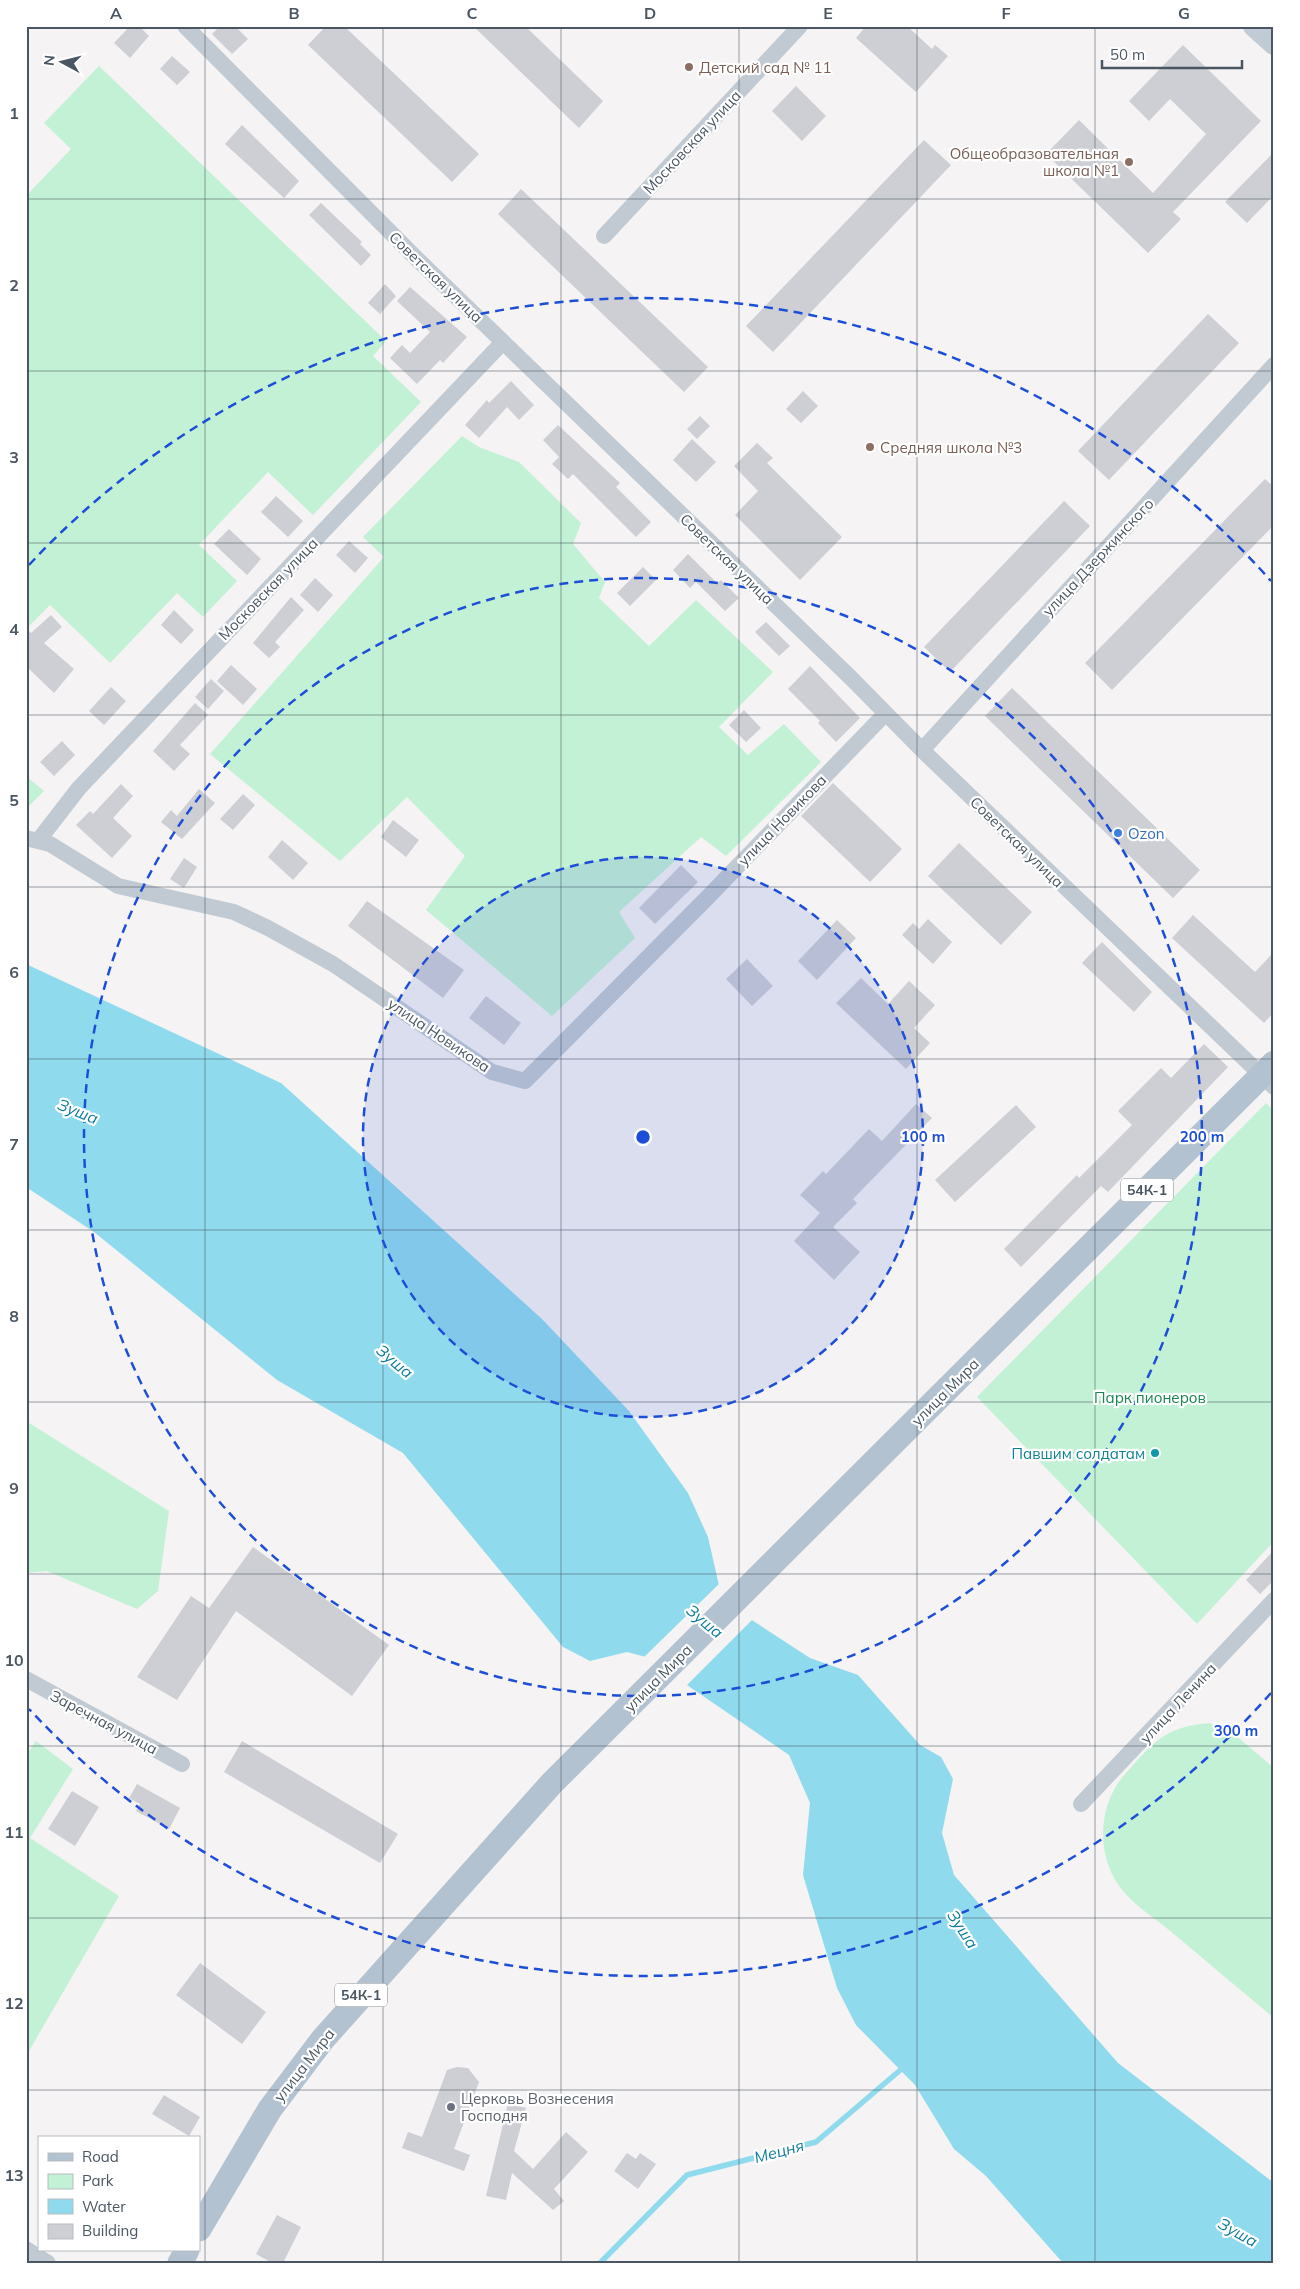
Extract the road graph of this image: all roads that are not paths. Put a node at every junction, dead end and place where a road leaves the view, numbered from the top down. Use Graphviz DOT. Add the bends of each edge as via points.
graph roads {
  1 [pos="185,26"];
  2 [pos="800,26"];
  3 [pos="1254,26"];
  4 [pos="1274,44"];
  5 [pos="604,236"];
  6 [pos="503,342"];
  7 [pos="1274,365"];
  8 [pos="886,714"];
  9 [pos="922,750"];
  10 [pos="32,839"];
  11 [pos="1270,1075"];
  12 [pos="1274,1600"];
  13 [pos="26,1679"];
  14 [pos="182,1764"];
  15 [pos="1081,1804"];
  16 [pos="200,2227"];
  17 [pos="26,2249"];
  18 [pos="48,2263"];
  1 -- 6 [label="street, Советская улица"];
  2 -- 5 [label="street, Московская улица"];
  3 -- 4 [label="main road"];
  6 -- 8 [label="street, Советская улица"];
  6 -- 10 [label="street, Московская улица"];
  7 -- 9 [label="street, улица Дзержинского"];
  8 -- 9 [label="street, Советская улица"];
  8 -- 10 [label="street, улица Новикова" via="524,1081 492,1072 333,964 268,928 234,912 118,886 50,844"];
  9 -- 11 [label="street, Советская улица"];
  11 -- 16 [label="main road, улица Мира / 54К-1" via="552,1782 324,2039 270,2109"];
  12 -- 15 [label="street, улица Ленина"];
  13 -- 14 [label="street, Заречная улица"];
  17 -- 18 [label="street"];
}
